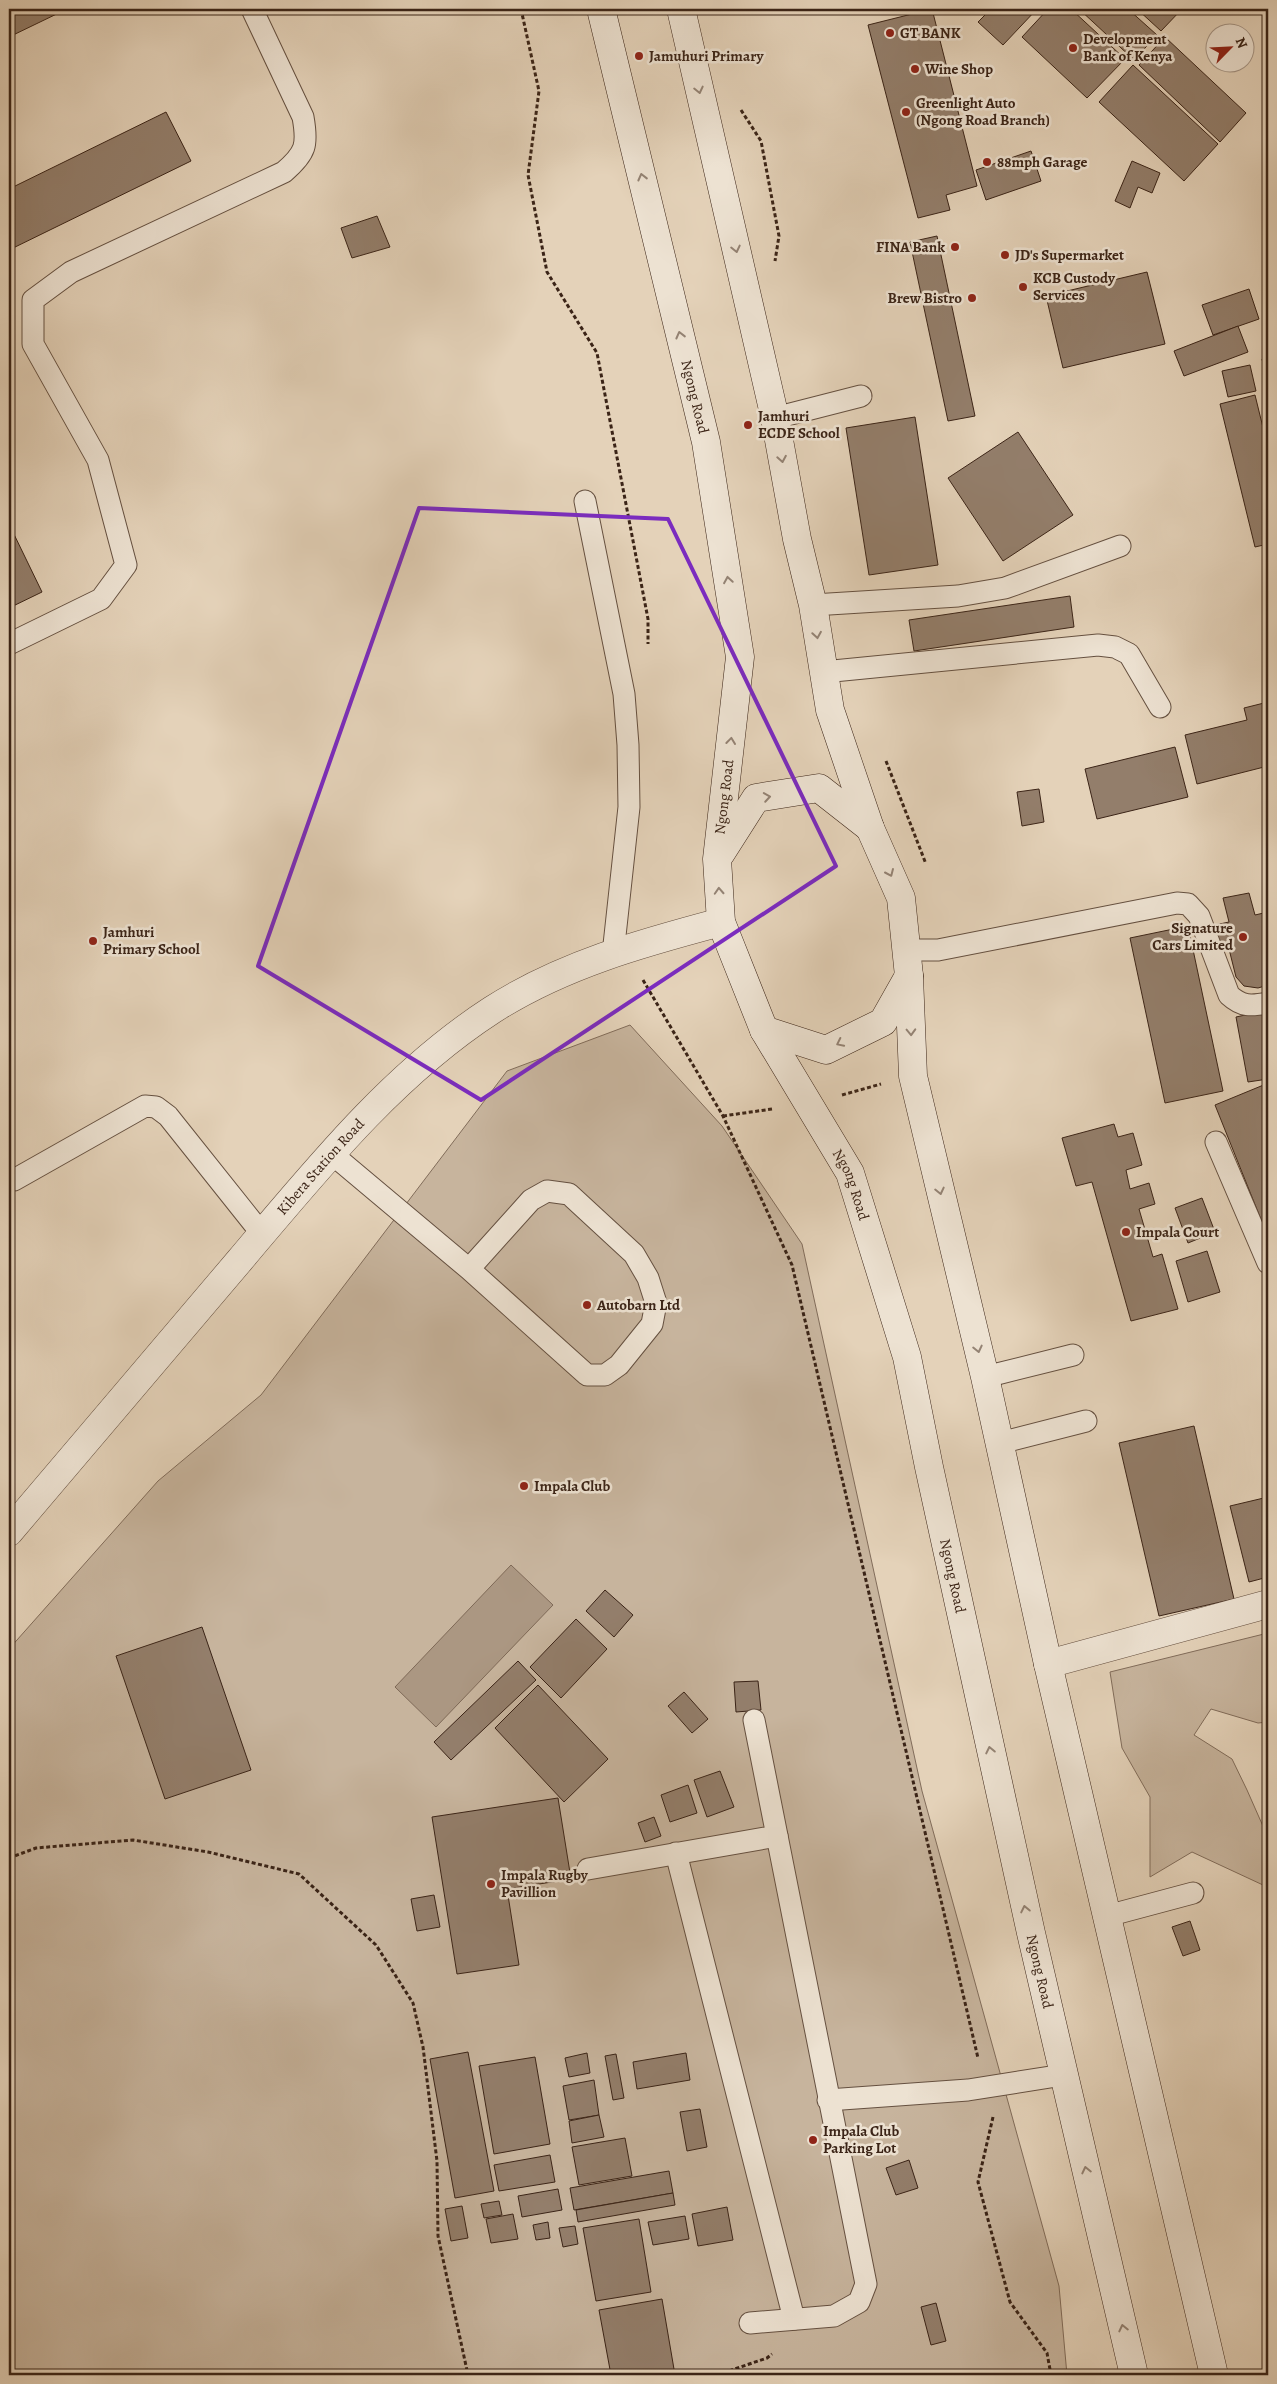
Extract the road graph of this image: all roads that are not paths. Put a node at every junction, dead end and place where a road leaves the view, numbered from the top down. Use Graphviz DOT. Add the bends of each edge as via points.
graph roads {
  1 [pos="252,9"];
  2 [pos="601,9"];
  3 [pos="681,9"];
  4 [pos="861,396"];
  5 [pos="775,418"];
  6 [pos="585,501"];
  7 [pos="1120,546"];
  8 [pos="813,605"];
  9 [pos="9,644"];
  10 [pos="823,672"];
  11 [pos="1160,707"];
  12 [pos="870,828"];
  13 [pos="717,859"];
  14 [pos="721,922"];
  15 [pos="621,951"];
  16 [pos="908,963"];
  17 [pos="1268,1002"];
  18 [pos="764,1030"];
  19 [pos="1216,1142"];
  20 [pos="332,1154"];
  21 [pos="14,1180"];
  22 [pos="262,1234"];
  23 [pos="1268,1263"];
  24 [pos="469,1269"];
  25 [pos="1073,1355"];
  26 [pos="985,1377"];
  27 [pos="1086,1421"];
  28 [pos="1000,1443"];
  29 [pos="9,1532"];
  30 [pos="1268,1604"];
  31 [pos="1048,1664"];
  32 [pos="754,1720"];
  33 [pos="776,1836"];
  34 [pos="676,1853"];
  35 [pos="588,1868"];
  36 [pos="1193,1893"];
  37 [pos="1107,1916"];
  38 [pos="1063,2075"];
  39 [pos="828,2100"];
  40 [pos="794,2319"];
  41 [pos="750,2323"];
  42 [pos="1134,2375"];
  43 [pos="1214,2375"];
  1 -- 9 [label="lane" via="303,117 306,142 297,161 284,172 71,272 33,300 33,344 98,460 126,565 101,600"];
  13 -- 2 [label="main road, Ngong Road, one-way" via="740,657 706,442"];
  3 -- 5 [label="main road, one-way"];
  4 -- 5 [label="lane"];
  5 -- 8 [label="main road, one-way" via="797,539"];
  6 -- 15 [label="lane" via="624,694 629,808"];
  7 -- 8 [label="lane" via="1006,588 958,596"];
  8 -- 10 [label="main road, one-way"];
  10 -- 11 [label="lane" via="1098,645 1115,647 1129,654"];
  10 -- 12 [label="main road" via="830,710"];
  13 -- 12 [label="main road, one-way" via="756,798 819,788"];
  12 -- 16 [label="main road, one-way" via="901,898"];
  14 -- 13 [label="main road, Ngong Road, one-way"];
  14 -- 15 [label="main road, Kibera Station Road"];
  14 -- 18 [label="main road, Ngong Road"];
  15 -- 20 [label="main road, Kibera Station Road" via="522,992 465,1028 360,1122"];
  16 -- 17 [label="lane" via="938,950 1177,903 1188,904 1199,916 1229,995 1239,1004"];
  16 -- 18 [label="main road, one-way" via="883,1022 826,1050"];
  16 -- 26 [label="main road, one-way" via="913,1076"];
  38 -- 18 [label="main road, Ngong Road, one-way" via="907,1357 850,1172"];
  19 -- 23 [label="lane"];
  20 -- 22 [label="main road, Kibera Station Road"];
  20 -- 24 [label="lane"];
  21 -- 22 [label="lane" via="145,1106 156,1107 168,1116"];
  22 -- 29 [label="main road, Kibera Station Road"];
  24 -- 24 [label="lane" via="587,1375 605,1375 619,1365 652,1324 656,1304 648,1278 634,1254 569,1194 546,1191 531,1200"];
  25 -- 26 [label="lane"];
  26 -- 28 [label="main road"];
  27 -- 28 [label="lane"];
  28 -- 31 [label="main road"];
  30 -- 31 [label="main road"];
  31 -- 37 [label="main road"];
  32 -- 33 [label="lane"];
  33 -- 34 [label="lane"];
  33 -- 39 [label="lane"];
  34 -- 35 [label="lane"];
  34 -- 40 [label="lane"];
  36 -- 37 [label="lane"];
  37 -- 43 [label="main road"];
  38 -- 39 [label="lane" via="984,2087"];
  42 -- 38 [label="main road, Ngong Road, one-way"];
  39 -- 40 [label="lane" via="866,2284 859,2302 834,2316"];
  40 -- 41 [label="lane"];
}
